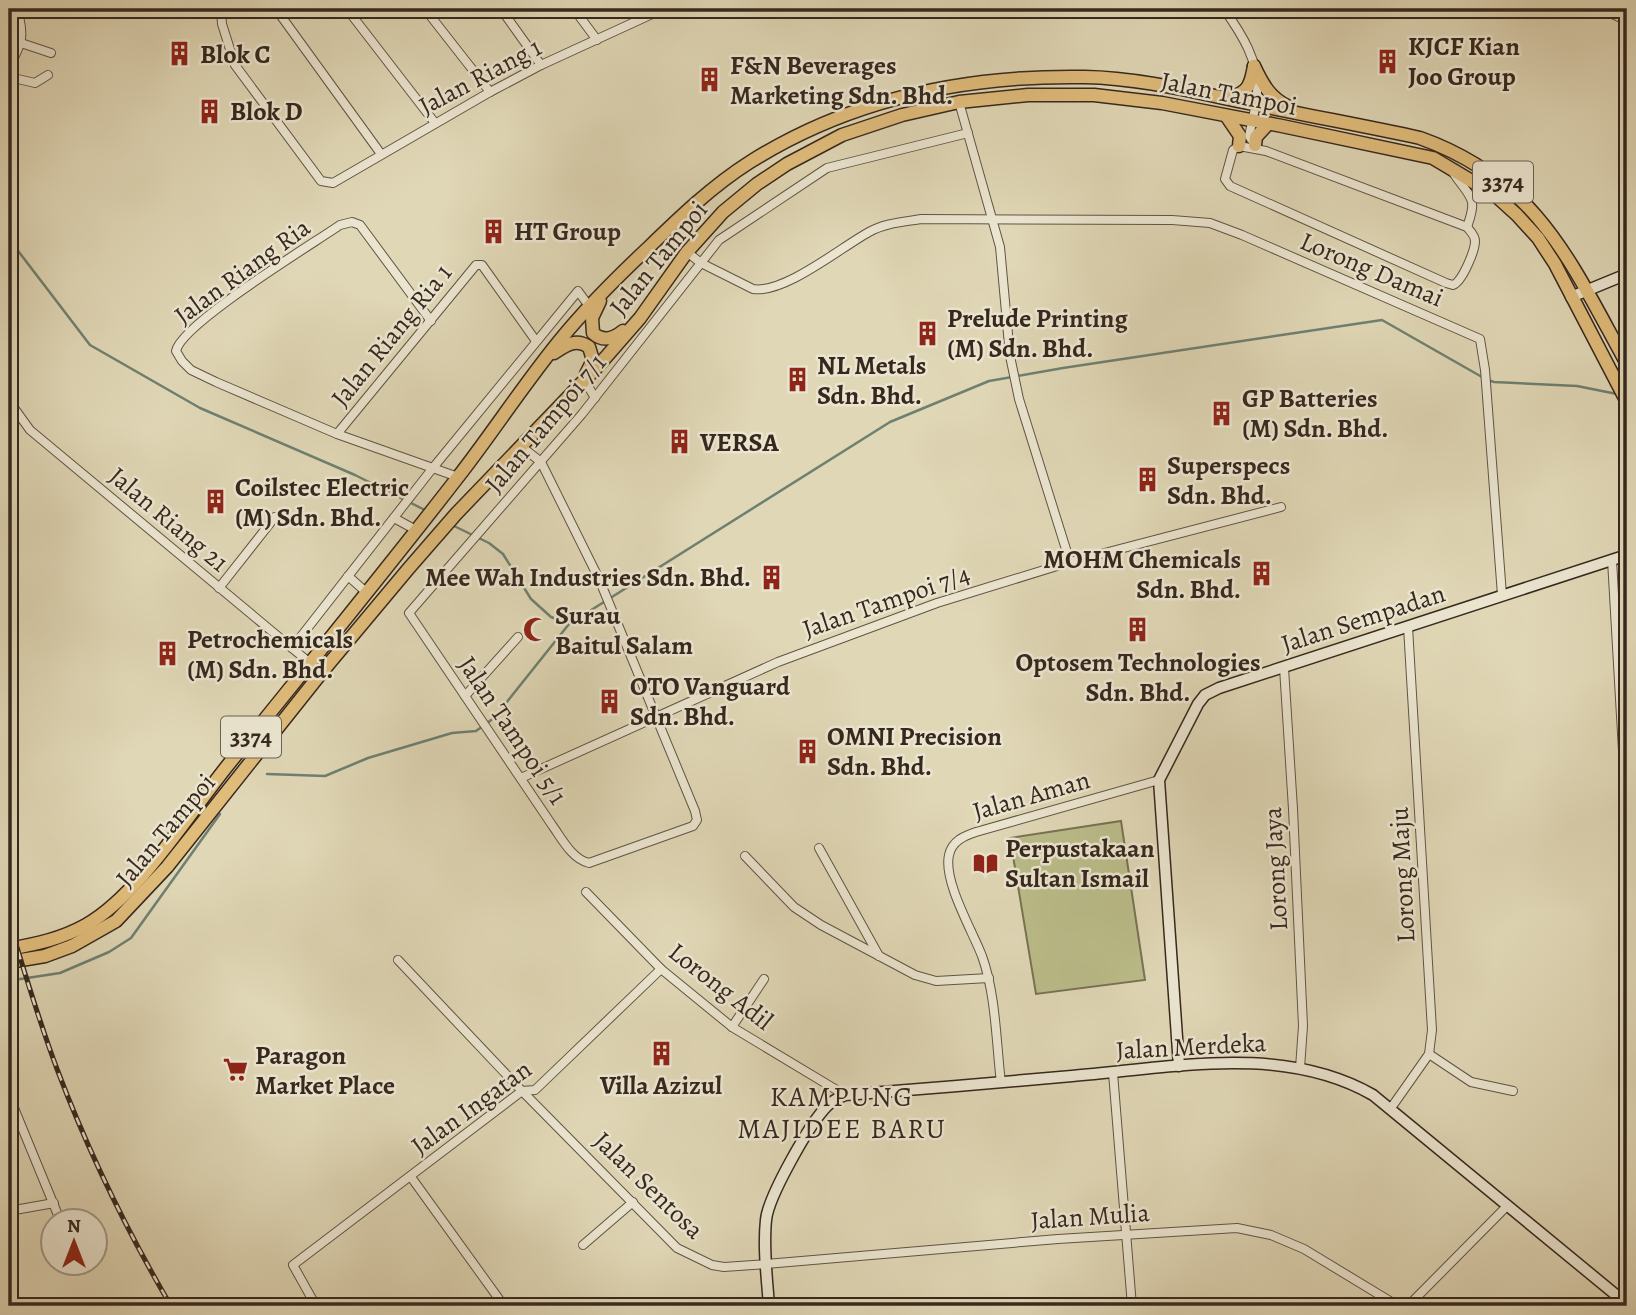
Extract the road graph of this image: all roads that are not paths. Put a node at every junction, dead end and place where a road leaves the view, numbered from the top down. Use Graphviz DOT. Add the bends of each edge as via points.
graph roads {
  1 [pos="17,9"];
  2 [pos="221,9"];
  3 [pos="276,9"];
  4 [pos="347,9"];
  5 [pos="425,9"];
  6 [pos="501,9"];
  7 [pos="574,9"];
  8 [pos="663,9"];
  9 [pos="1224,9"];
  10 [pos="1604,10"];
  11 [pos="1627,21"];
  12 [pos="597,40"];
  13 [pos="21,43"];
  14 [pos="51,53"];
  15 [pos="541,65"];
  16 [pos="1254,66"];
  17 [pos="9,67"];
  18 [pos="48,75"];
  19 [pos="9,77"];
  20 [pos="490,92"];
  21 [pos="1223,98"];
  22 [pos="959,102"];
  23 [pos="1255,105"];
  24 [pos="1301,113"];
  25 [pos="1227,117"];
  26 [pos="435,122"];
  27 [pos="1252,122"];
  28 [pos="1268,124"];
  29 [pos="968,132"];
  30 [pos="1239,146"];
  31 [pos="1261,148"];
  32 [pos="382,155"];
  33 [pos="1450,167"];
  34 [pos="992,219"];
  35 [pos="1466,227"];
  36 [pos="687,252"];
  37 [pos="701,263"];
  38 [pos="1627,274"];
  39 [pos="609,286"];
  40 [pos="1586,290"];
  41 [pos="1572,297"];
  42 [pos="589,306"];
  43 [pos="640,318"];
  44 [pos="431,321"];
  45 [pos="536,341"];
  46 [pos="548,357"];
  47 [pos="1627,364"];
  48 [pos="582,383"];
  49 [pos="595,398"];
  50 [pos="9,401"];
  51 [pos="1627,401"];
  52 [pos="337,434"];
  53 [pos="523,447"];
  54 [pos="541,462"];
  55 [pos="432,469"];
  56 [pos="458,477"];
  57 [pos="1281,507"];
  58 [pos="275,517"];
  59 [pos="394,518"];
  60 [pos="416,530"];
  61 [pos="1627,555"];
  62 [pos="1612,560"];
  63 [pos="1070,562"];
  64 [pos="348,576"];
  65 [pos="219,588"];
  66 [pos="366,592"];
  67 [pos="1502,595"];
  68 [pos="409,613"];
  69 [pos="1408,627"];
  70 [pos="518,637"];
  71 [pos="292,648"];
  72 [pos="310,663"];
  73 [pos="1284,668"];
  74 [pos="466,698"];
  75 [pos="656,716"];
  76 [pos="521,778"];
  77 [pos="1159,780"];
  78 [pos="1627,820"];
  79 [pos="818,848"];
  80 [pos="745,856"];
  81 [pos="586,892"];
  82 [pos="9,949"];
  83 [pos="879,956"];
  84 [pos="398,960"];
  85 [pos="9,962"];
  86 [pos="661,969"];
  87 [pos="989,978"];
  88 [pos="764,979"];
  89 [pos="732,1027"];
  90 [pos="1429,1054"];
  91 [pos="1179,1066"];
  92 [pos="1300,1068"];
  93 [pos="1113,1073"];
  94 [pos="1001,1083"];
  95 [pos="523,1091"];
  96 [pos="1513,1091"];
  97 [pos="845,1095"];
  98 [pos="9,1102"];
  99 [pos="1391,1108"];
  100 [pos="411,1177"];
  101 [pos="633,1202"];
  102 [pos="54,1203"];
  103 [pos="1508,1205"];
  104 [pos="55,1206"];
  105 [pos="9,1211"];
  106 [pos="1126,1234"];
  107 [pos="583,1245"];
  108 [pos="766,1264"];
  109 [pos="1627,1304"];
  110 [pos="317,1306"];
  111 [pos="504,1306"];
  112 [pos="769,1306"];
  113 [pos="1132,1306"];
  114 [pos="1398,1306"];
  115 [pos="1408,1306"];
  1 -- 13 [label="street"];
  2 -- 32 [label="street, Jalan Riang 1" via="235,65 321,181 333,183"];
  3 -- 32 [label="street"];
  4 -- 26 [label="street"];
  5 -- 20 [label="street"];
  6 -- 15 [label="street"];
  7 -- 12 [label="street"];
  8 -- 12 [label="street, Jalan Riang 1"];
  9 -- 16 [label="street"];
  10 -- 11 [label="street"];
  12 -- 15 [label="street, Jalan Riang 1"];
  13 -- 14 [label="street"];
  13 -- 17 [label="street"];
  15 -- 20 [label="street, Jalan Riang 1"];
  16 -- 21 [label="main road" via="1248,89"];
  16 -- 23 [label="street"];
  16 -- 24 [label="main road" via="1273,98"];
  18 -- 19 [label="street" via="35,83"];
  20 -- 26 [label="street, Jalan Riang 1"];
  21 -- 23 [label="main road, Jalan Tampoi / 3374"];
  21 -- 39 [label="main road, Jalan Tampoi / 3374" via="1087,77 950,85 895,98 835,119 748,163 704,196"];
  22 -- 25 [label="main road, Jalan Tampoi / 3374" via="1028,94 1094,95"];
  22 -- 29 [label="street"];
  22 -- 36 [label="main road, Jalan Tampoi / 3374" via="842,135 787,164 723,212"];
  23 -- 24 [label="main road, Jalan Tampoi / 3374"];
  23 -- 27 [label="street"];
  24 -- 40 [label="main road, Jalan Tampoi / 3374" via="1420,138 1477,165 1526,203"];
  25 -- 27 [label="main road, Jalan Tampoi / 3374"];
  25 -- 30 [label="main road" via="1240,136"];
  26 -- 32 [label="street, Jalan Riang 1"];
  27 -- 28 [label="main road, Jalan Tampoi / 3374"];
  27 -- 31 [label="street" via="1249,136"];
  28 -- 31 [label="main road" via="1256,137"];
  28 -- 33 [label="main road, Jalan Tampoi / 3374" via="1418,154"];
  29 -- 34 [label="street"];
  29 -- 37 [label="street, Jalan Tampoi 7/1" via="827,168 719,240"];
  30 -- 31 [label="street"];
  30 -- 35 [label="street" via="1233,150 1225,179 1230,187 1453,285 1461,280 1475,242"];
  31 -- 35 [label="street"];
  33 -- 35 [label="street" via="1473,201"];
  33 -- 41 [label="main road, Jalan Tampoi / 3374" via="1517,215 1538,238"];
  34 -- 37 [label="street" via="894,223 870,231 780,286 761,290"];
  34 -- 63 [label="street" via="1000,247 1010,356 1019,399"];
  34 -- 67 [label="street, Lorong Damai" via="1210,223 1476,336 1485,370"];
  36 -- 37 [label="street"];
  36 -- 43 [label="main road, Jalan Tampoi / 3374"];
  37 -- 49 [label="street, Jalan Tampoi 7/1"];
  38 -- 40 [label="street"];
  39 -- 42 [label="main road, Jalan Tampoi / 3374"];
  39 -- 43 [label="main road" via="592,318 593,333 602,339 616,337"];
  40 -- 41 [label="street"];
  40 -- 47 [label="main road, Jalan Tampoi / 3374"];
  41 -- 51 [label="main road, Jalan Tampoi / 3374"];
  42 -- 45 [label="street" via="578,291"];
  42 -- 46 [label="main road, Jalan Tampoi / 3374"];
  43 -- 48 [label="main road, Jalan Tampoi / 3374"];
  44 -- 45 [label="street, Jalan Riang Ria 1" via="479,264"];
  44 -- 52 [label="street, Jalan Riang Ria 1"];
  44 -- 52 [label="street, Jalan Riang Ria" via="360,225 352,222 340,225 217,309 177,345 176,351 191,370"];
  45 -- 55 [label="street"];
  46 -- 48 [label="main road" via="573,342 589,346 593,360"];
  46 -- 56 [label="main road, Jalan Tampoi / 3374"];
  48 -- 49 [label="street"];
  48 -- 53 [label="main road, Jalan Tampoi / 3374"];
  49 -- 54 [label="street, Jalan Tampoi 7/1"];
  50 -- 65 [label="street, Jalan Riang 21" via="30,430"];
  52 -- 55 [label="street, Jalan Riang Ria"];
  53 -- 54 [label="street"];
  53 -- 85 [label="main road, Jalan Tampoi / 3374" via="456,514 322,672 167,867 116,920 72,946"];
  54 -- 68 [label="street, Jalan Tampoi 7/1"];
  54 -- 75 [label="street" via="604,591"];
  55 -- 56 [label="street, Jalan Riang Ria"];
  55 -- 59 [label="street"];
  56 -- 60 [label="main road, Jalan Tampoi / 3374"];
  57 -- 63 [label="street, Jalan Tampoi 7/4"];
  58 -- 65 [label="street"];
  59 -- 60 [label="street"];
  59 -- 64 [label="street"];
  60 -- 66 [label="main road, Jalan Tampoi / 3374"];
  61 -- 62 [label="street, Jalan Sempadan"];
  62 -- 67 [label="street, Jalan Sempadan"];
  62 -- 78 [label="street"];
  63 -- 75 [label="street, Jalan Tampoi 7/4" via="827,643"];
  64 -- 66 [label="street"];
  64 -- 71 [label="street"];
  65 -- 71 [label="street, Jalan Riang 21"];
  66 -- 72 [label="main road, Jalan Tampoi / 3374"];
  67 -- 69 [label="street, Jalan Sempadan"];
  68 -- 74 [label="street, Jalan Tampoi 5/1"];
  69 -- 73 [label="street, Jalan Sempadan"];
  69 -- 90 [label="street, Lorong Maju" via="1432,1030"];
  70 -- 74 [label="street"];
  71 -- 72 [label="street, Jalan Riang 21"];
  72 -- 82 [label="main road, Jalan Tampoi / 3374" via="117,901 83,926 41,943"];
  73 -- 77 [label="street, Jalan Sempadan" via="1205,695"];
  73 -- 92 [label="street, Lorong Jaya" via="1303,1026"];
  74 -- 76 [label="street, Jalan Tampoi 5/1"];
  75 -- 76 [label="street, Jalan Tampoi 7/4"];
  75 -- 76 [label="street, Jalan Tampoi 5/1" via="697,820 693,826 589,863 581,861"];
  77 -- 87 [label="street, Jalan Aman" via="976,832 956,842 948,865"];
  77 -- 91 [label="street"];
  79 -- 83 [label="street"];
  80 -- 83 [label="street" via="794,907"];
  81 -- 86 [label="street, Lorong Adil"];
  83 -- 87 [label="street" via="936,981"];
  84 -- 95 [label="street, Jalan Sentosa"];
  86 -- 89 [label="street, Lorong Adil"];
  86 -- 95 [label="street, Jalan Ingatan" via="535,1090"];
  87 -- 94 [label="street, Jalan Aman"];
  88 -- 89 [label="street"];
  89 -- 97 [label="street, Lorong Adil"];
  90 -- 96 [label="street" via="1471,1082"];
  90 -- 99 [label="street"];
  91 -- 92 [label="street, Jalan Merdeka" via="1263,1063"];
  91 -- 93 [label="street, Jalan Merdeka"];
  92 -- 99 [label="street, Jalan Merdeka" via="1358,1086"];
  93 -- 94 [label="street, Jalan Merdeka"];
  93 -- 106 [label="street"];
  94 -- 97 [label="street, Jalan Merdeka"];
  95 -- 100 [label="street, Jalan Ingatan"];
  95 -- 101 [label="street, Jalan Sentosa"];
  97 -- 108 [label="street" via="819,1116 775,1193 766,1218"];
  98 -- 102 [label="street"];
  99 -- 103 [label="street, Jalan Merdeka"];
  100 -- 110 [label="street, Jalan Ingatan" via="293,1265"];
  100 -- 111 [label="street"];
  101 -- 107 [label="street"];
  101 -- 108 [label="street, Jalan Sentosa" via="677,1248 694,1258 724,1267"];
  102 -- 104 [label="street"];
  102 -- 105 [label="street"];
  103 -- 109 [label="street, Jalan Merdeka"];
  103 -- 115 [label="street"];
  106 -- 108 [label="street, Jalan Mulia"];
  106 -- 113 [label="street"];
  106 -- 114 [label="street, Jalan Mulia" via="1237,1228 1260,1233 1304,1249"];
  108 -- 112 [label="street"];
}
